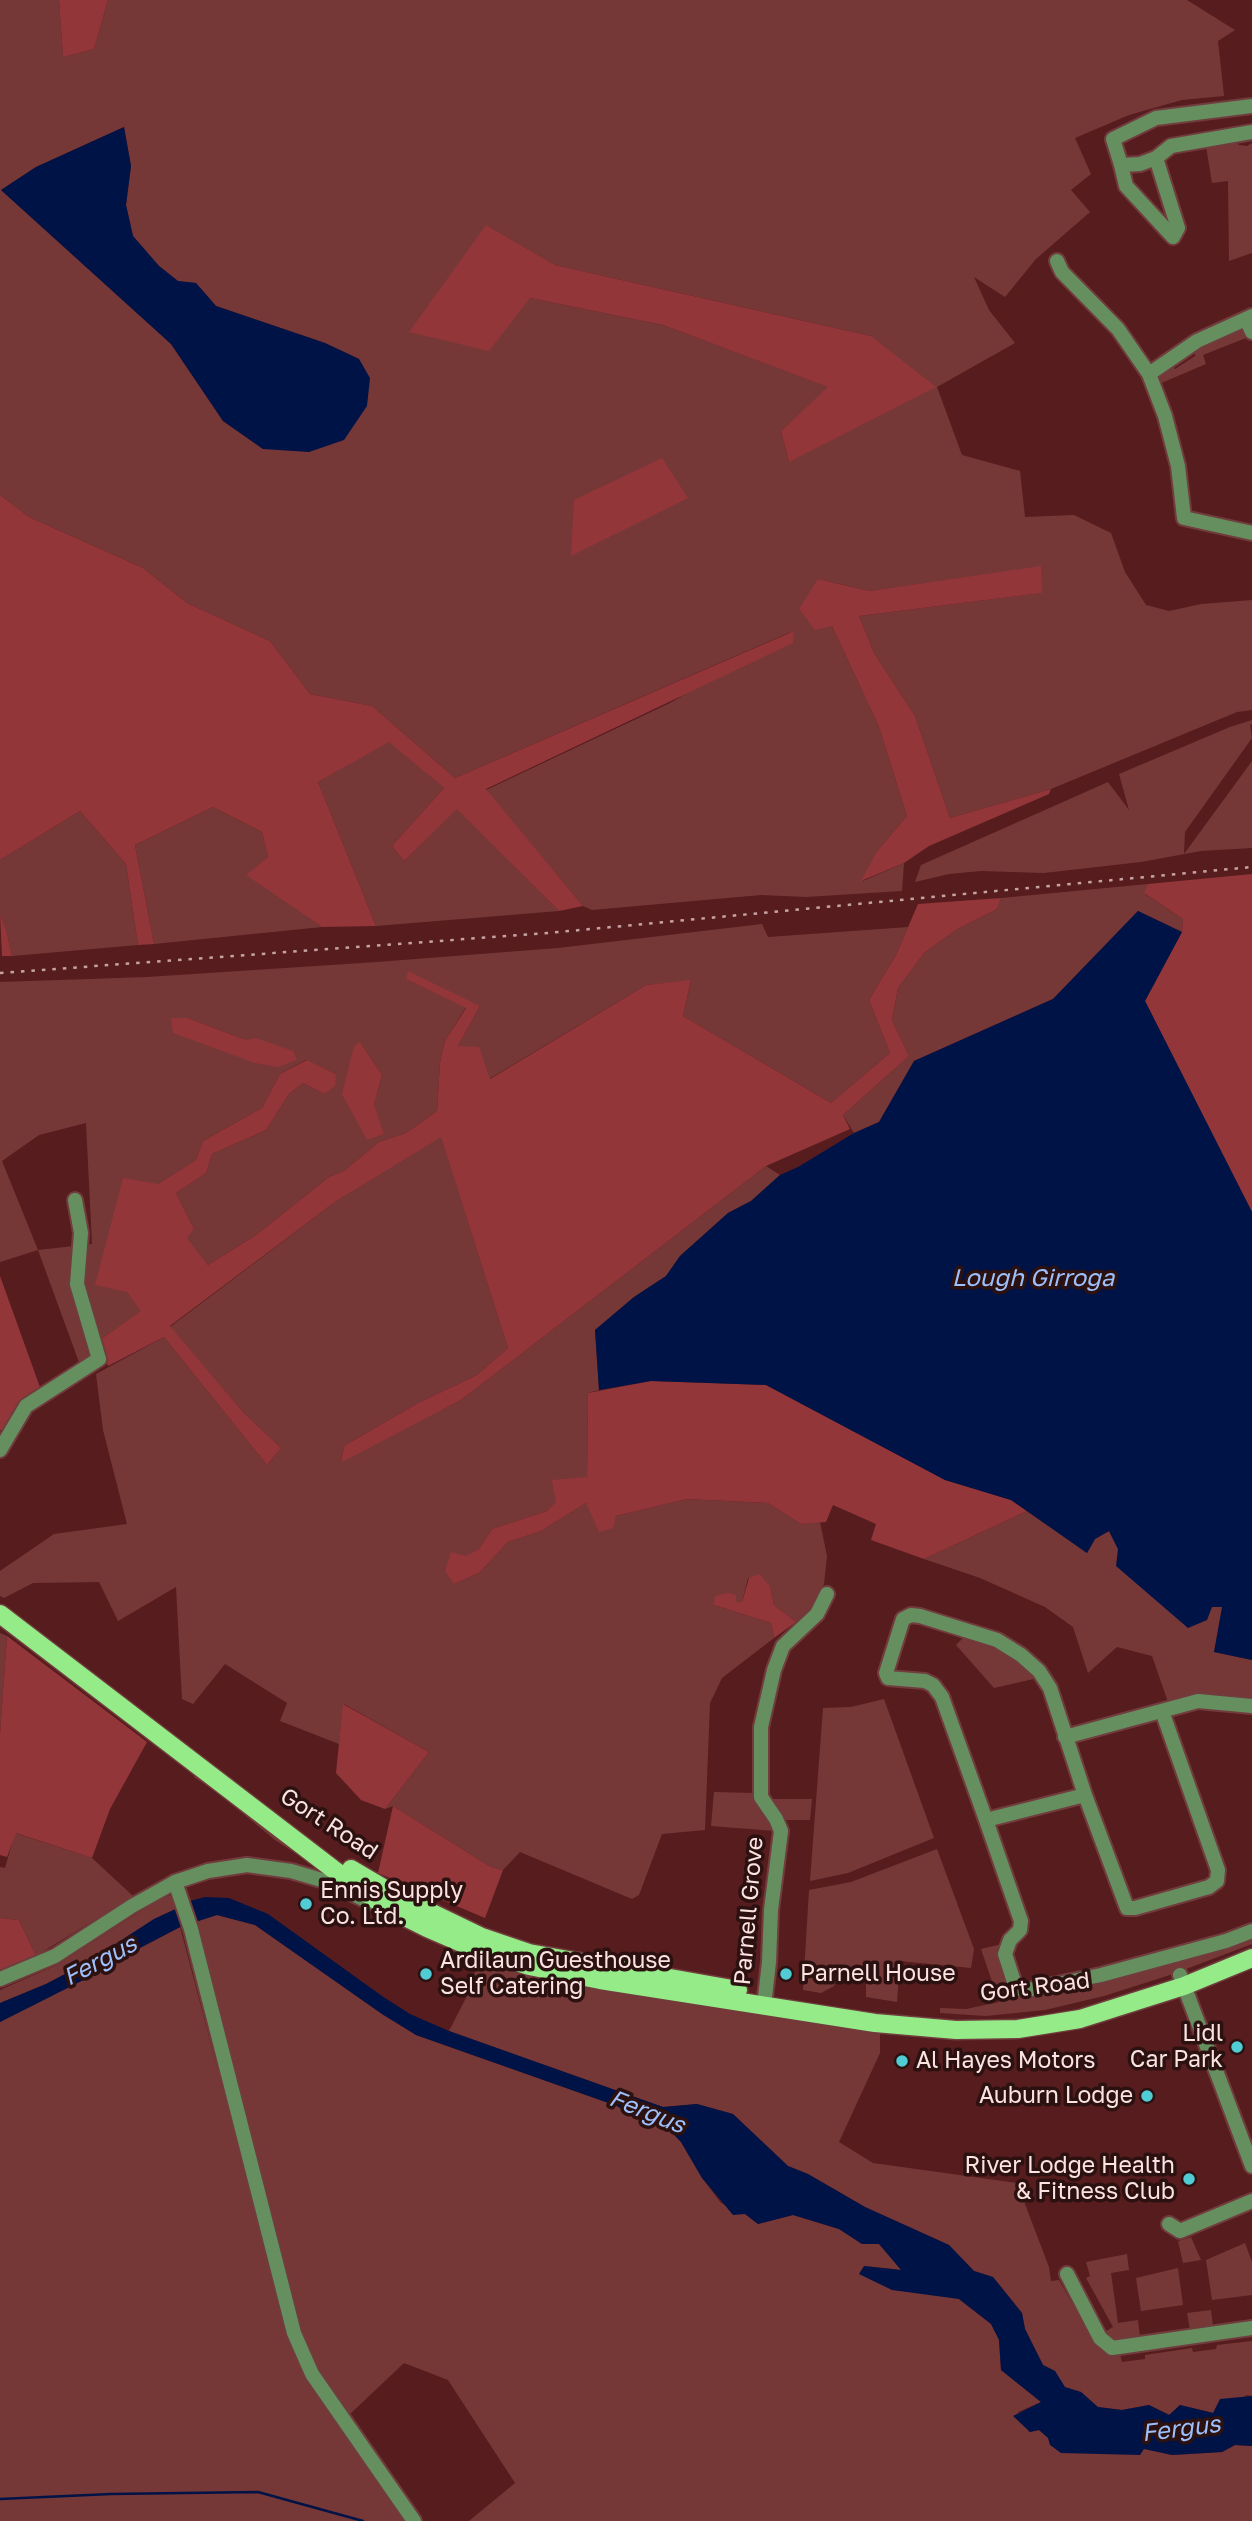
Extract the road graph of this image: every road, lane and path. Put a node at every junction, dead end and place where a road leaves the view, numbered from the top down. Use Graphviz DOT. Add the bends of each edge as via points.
graph roads {
  1 [pos="1252,106"];
  2 [pos="1252,132"];
  3 [pos="1156,158"];
  4 [pos="1121,165"];
  5 [pos="1057,261"];
  6 [pos="1250,322"];
  7 [pos="1149,374"];
  8 [pos="1252,533"];
  9 [pos="75,1200"];
  10 [pos="0,1450"];
  11 [pos="827,1594"];
  12 [pos="0,1614"];
  13 [pos="1252,1706"];
  14 [pos="1163,1711"];
  15 [pos="1065,1737"];
  16 [pos="1085,1795"];
  17 [pos="986,1820"];
  18 [pos="332,1871"];
  19 [pos="175,1882"];
  20 [pos="1252,1931"];
  21 [pos="1252,1947"];
  22 [pos="1252,1958"];
  23 [pos="0,1979"];
  24 [pos="1182,1981"];
  25 [pos="764,2000"];
  26 [pos="1252,2166"];
  27 [pos="1252,2201"];
  28 [pos="1170,2224"];
  29 [pos="1067,2274"];
  30 [pos="1252,2329"];
  31 [pos="414,2521"];
  1 -- 4 [label="street" via="1156,118 1113,139"];
  2 -- 3 [label="street" via="1171,146"];
  3 -- 4 [label="street"];
  3 -- 4 [label="street" via="1178,228 1173,237 1126,186"];
  5 -- 7 [label="street" via="1062,272 1118,330"];
  6 -- 7 [label="street" via="1197,341"];
  7 -- 8 [label="street" via="1178,466 1184,518"];
  9 -- 10 [label="street" via="81,1233 78,1283 99,1359 26,1406"];
  11 -- 25 [label="street, Parnell Grove" via="817,1614 783,1646 761,1727 761,1797 781,1831"];
  12 -- 18 [label="main road, Gort Road"];
  13 -- 14 [label="street" via="1198,1701"];
  14 -- 15 [label="street"];
  14 -- 16 [label="street" via="1219,1870 1217,1881 1128,1908"];
  15 -- 16 [label="street"];
  15 -- 17 [label="street" via="1049,1688 1021,1655 967,1629 920,1616 903,1619 888,1678 925,1681 942,1697"];
  16 -- 17 [label="street"];
  17 -- 20 [label="street" via="1021,1921 1005,1954 1014,1986 1021,1991 1101,1975"];
  18 -- 19 [label="street" via="247,1866 208,1871"];
  18 -- 25 [label="main road, Gort Road" via="482,1937 529,1952"];
  18 -- 25 [label="main road" via="387,1908 428,1928 529,1966 600,1980"];
  19 -- 23 [label="street" via="55,1956"];
  19 -- 31 [label="street" via="294,2333 312,2374"];
  21 -- 24 [label="main road, Gort Road"];
  22 -- 24 [label="main road, Gort Road"];
  24 -- 25 [label="main road, Gort Road" via="1076,2010 987,2020"];
  24 -- 25 [label="main road, Gort Road" via="1080,2019 1018,2029 956,2030 875,2023"];
  24 -- 26 [label="street"];
  27 -- 28 [label="street" via="1180,2231"];
  29 -- 30 [label="street" via="1100,2338 1112,2348"];
}
